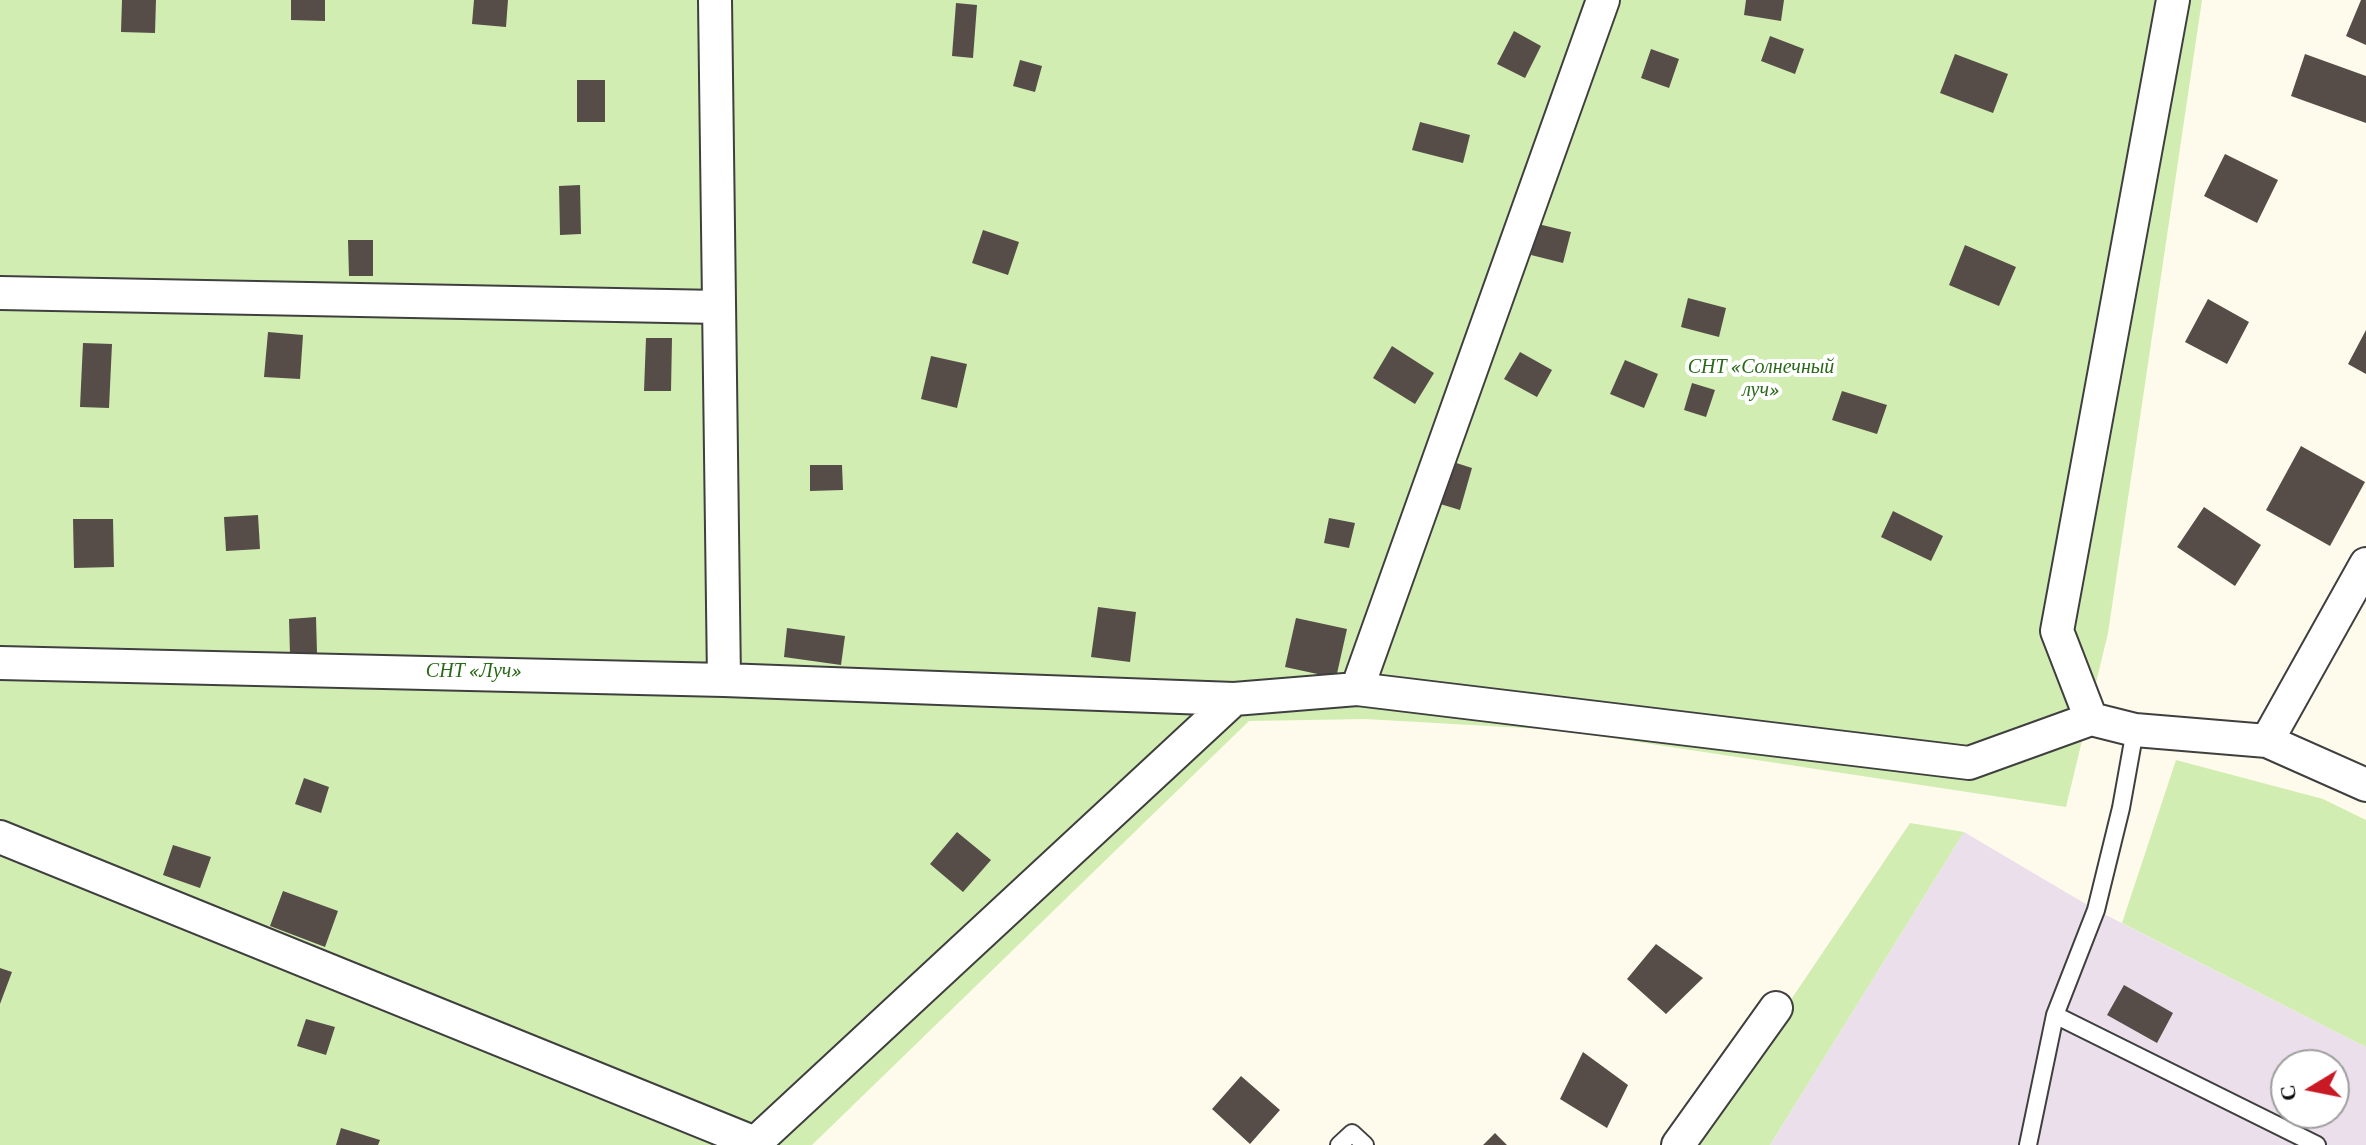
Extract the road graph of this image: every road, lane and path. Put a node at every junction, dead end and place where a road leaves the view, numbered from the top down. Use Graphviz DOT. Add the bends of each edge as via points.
graph roads {
  1 [pos="715,0"];
  2 [pos="1603,0"];
  3 [pos="2173,0"];
  4 [pos="0,293"];
  5 [pos="719,307"];
  6 [pos="2366,564"];
  7 [pos="0,663"];
  8 [pos="724,680"];
  9 [pos="1357,689"];
  10 [pos="1234,699"];
  11 [pos="2091,719"];
  12 [pos="2135,730"];
  13 [pos="2267,741"];
  14 [pos="2366,785"];
  15 [pos="0,837"];
  16 [pos="1776,1008"];
  17 [pos="2055,1015"];
  18 [pos="754,1144"];
  19 [pos="1339,1145"];
  20 [pos="1365,1145"];
  21 [pos="1678,1145"];
  22 [pos="2028,1145"];
  23 [pos="2317,1145"];
  1 -- 5 [label="street"];
  2 -- 9 [label="street"];
  3 -- 11 [label="street" via="2057,631"];
  4 -- 5 [label="street"];
  5 -- 8 [label="street"];
  6 -- 13 [label="street"];
  7 -- 8 [label="street"];
  8 -- 10 [label="street"];
  9 -- 10 [label="street"];
  9 -- 11 [label="street" via="1969,763"];
  10 -- 18 [label="street"];
  11 -- 12 [label="street"];
  12 -- 13 [label="street"];
  12 -- 17 [label="lane" via="2096,910"];
  13 -- 14 [label="street"];
  15 -- 18 [label="street"];
  16 -- 21 [label="street"];
  17 -- 22 [label="lane"];
  17 -- 23 [label="lane"];
  19 -- 20 [label="lane" via="1352,1133"];
}
